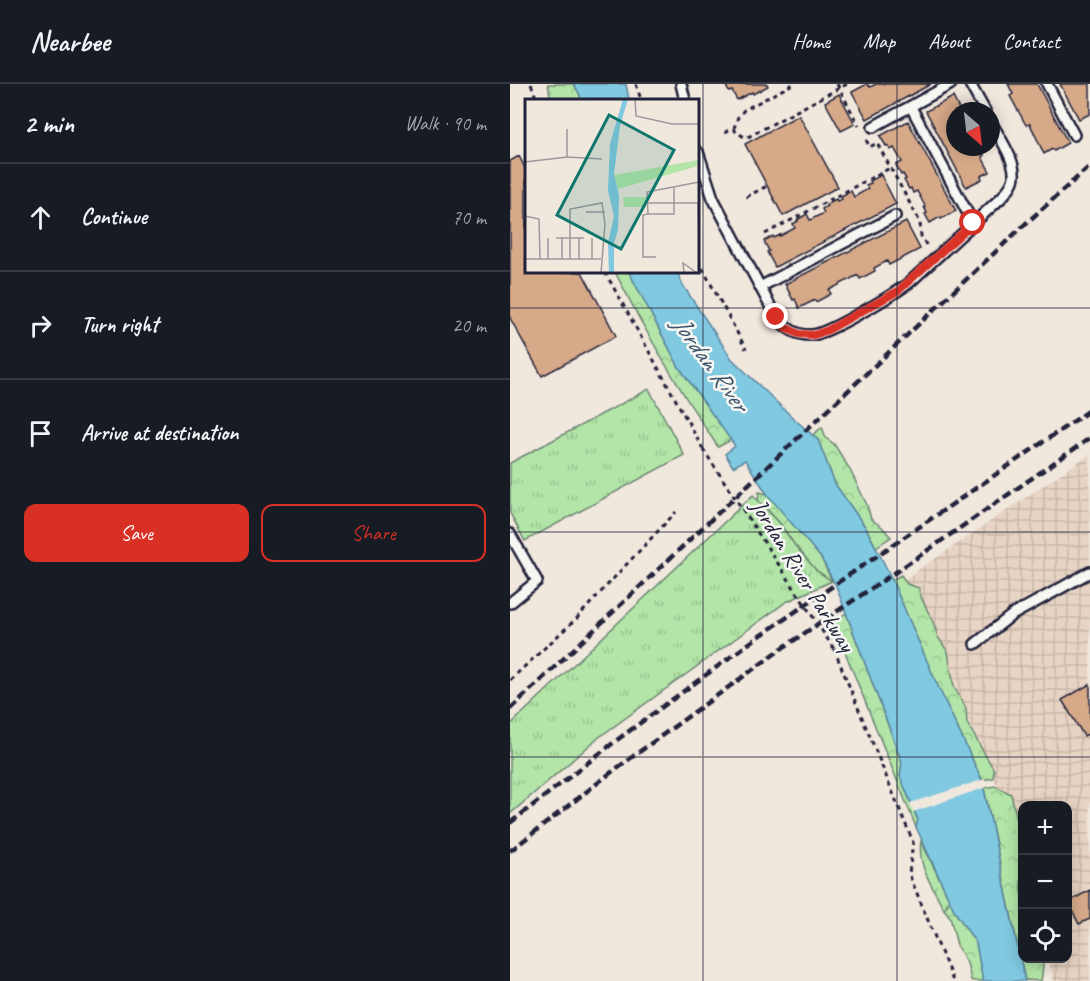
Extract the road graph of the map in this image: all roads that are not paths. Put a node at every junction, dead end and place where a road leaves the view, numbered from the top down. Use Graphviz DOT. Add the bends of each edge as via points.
graph roads {
  1 [pos="951,84"];
  2 [pos="970,84"];
  3 [pos="1047,84"];
  4 [pos="980,102"];
  5 [pos="910,106"];
  6 [pos="873,127"];
  7 [pos="1074,135"];
  8 [pos="1000,139"];
  9 [pos="699,155"];
  10 [pos="895,216"];
  11 [pos="973,223"];
  12 [pos="760,287"];
  13 [pos="510,534"];
  14 [pos="1090,572"];
  15 [pos="510,603"];
  16 [pos="975,644"];
  1 -- 5 [label="lane"];
  2 -- 4 [label="lane"];
  3 -- 7 [label="lane"];
  5 -- 6 [label="lane"];
  5 -- 11 [label="lane"];
  8 -- 11 [label="lane" via="1011,160 1012,182 1002,197"];
  9 -- 12 [label="lane" via="713,198"];
  10 -- 12 [label="lane"];
  11 -- 12 [label="lane" via="898,291 814,335 786,328"];
  13 -- 15 [label="lane" via="537,581"];
  14 -- 16 [label="lane" via="1012,615"];
}
